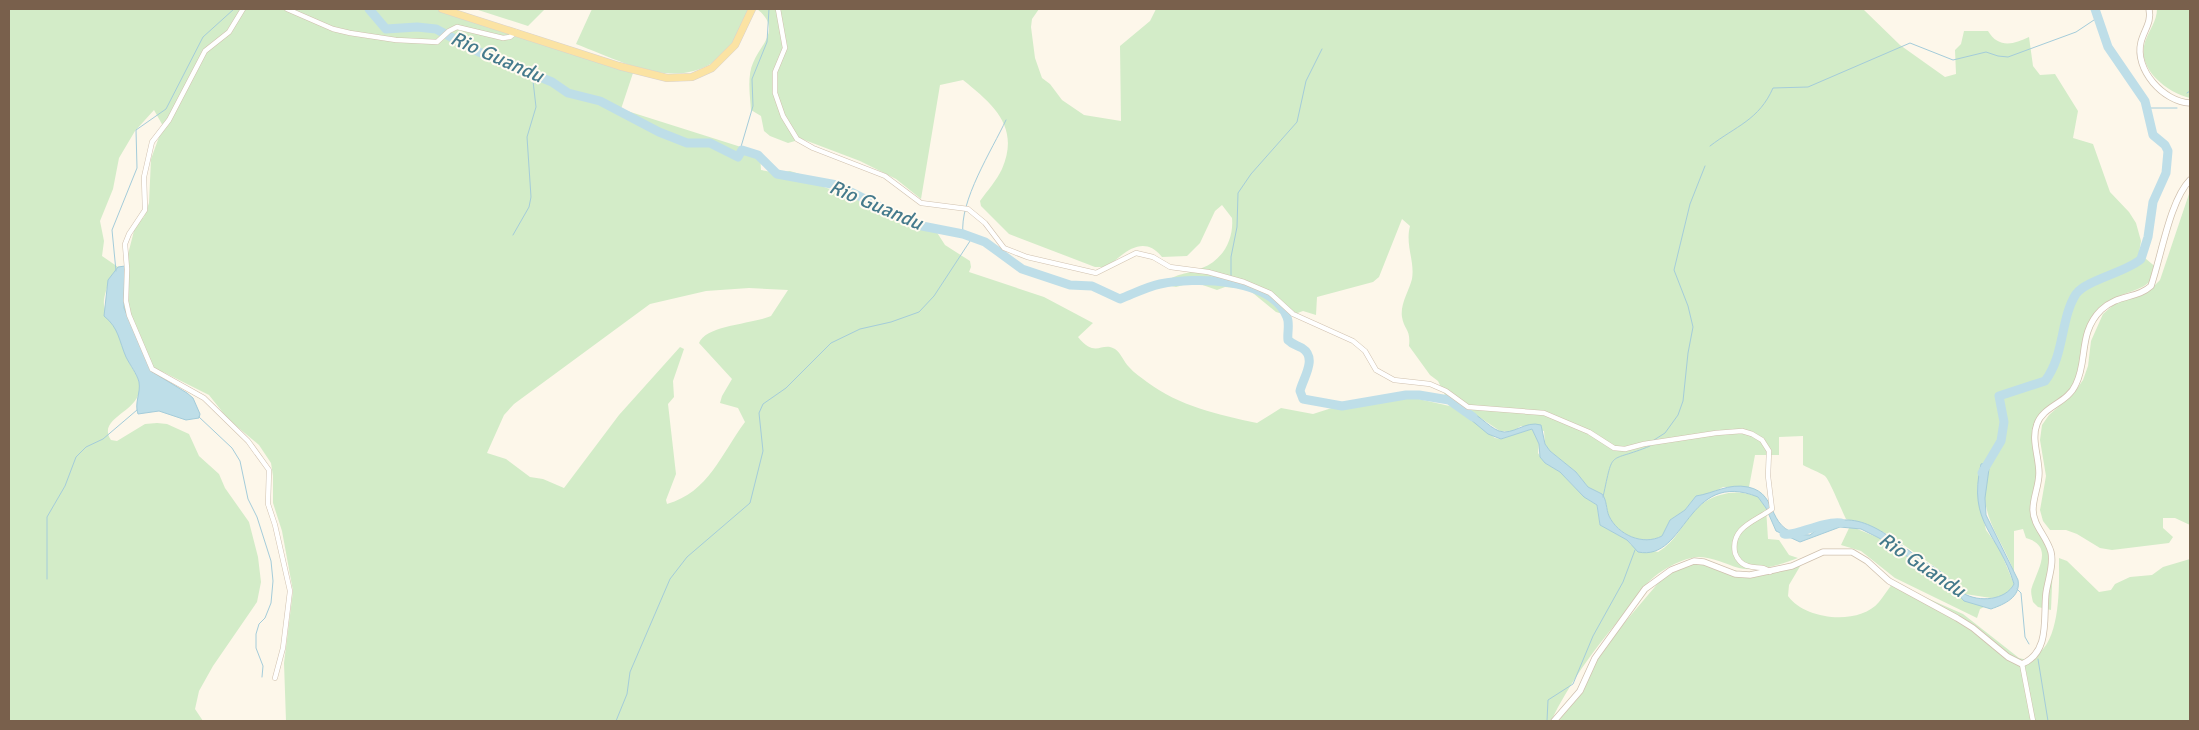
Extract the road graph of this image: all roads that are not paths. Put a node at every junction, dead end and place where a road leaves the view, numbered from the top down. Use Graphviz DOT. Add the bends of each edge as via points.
graph roads {
  1 [pos="243,9"];
  2 [pos="287,9"];
  3 [pos="442,9"];
  4 [pos="752,9"];
  5 [pos="778,9"];
  6 [pos="2149,9"];
  7 [pos="516,32"];
  8 [pos="2190,103"];
  9 [pos="2190,180"];
  10 [pos="1770,572"];
  11 [pos="2022,664"];
  12 [pos="275,678"];
  13 [pos="1554,721"];
  14 [pos="2033,721"];
  1 -- 12 [label="street" via="230,32 205,51 169,120 152,142 144,177 145,210 125,244 128,269 126,301 152,369 204,398 248,441 269,470 268,504 290,591 283,648"];
  2 -- 7 [label="street" via="333,29 428,43 437,42 449,30 458,28 503,38"];
  3 -- 7 [label="main road"];
  4 -- 7 [label="main road" via="735,45 712,68 692,77 667,78 619,66"];
  5 -- 10 [label="street" via="785,48 775,72 775,94 797,139 885,176 921,203 967,209 985,223 1004,248 1027,257 1096,273 1130,254 1141,253 1170,267 1208,272 1259,287 1293,314 1359,346 1380,373 1400,382 1430,384 1468,406 1544,413 1620,449 1716,433 1742,431 1752,434 1762,440 1769,451 1772,509 1741,529 1735,548 1737,558 1744,564 1767,568"];
  6 -- 8 [label="street" via="2150,20 2140,44 2141,61 2158,87 2174,100"];
  9 -- 11 [label="street" via="2175,209 2151,286 2141,293 2119,298 2094,317 2082,350 2076,384 2070,394 2042,414 2036,424 2039,471 2034,518 2051,550 2052,561 2046,590 2047,615 2043,638 2032,657"];
  10 -- 11 [label="street" via="1823,552 1852,552 1889,581 1974,628 2008,657"];
  10 -- 13 [label="street" via="1742,575 1694,561 1659,577 1645,589 1604,644 1580,692"];
  11 -- 14 [label="street"];
}
